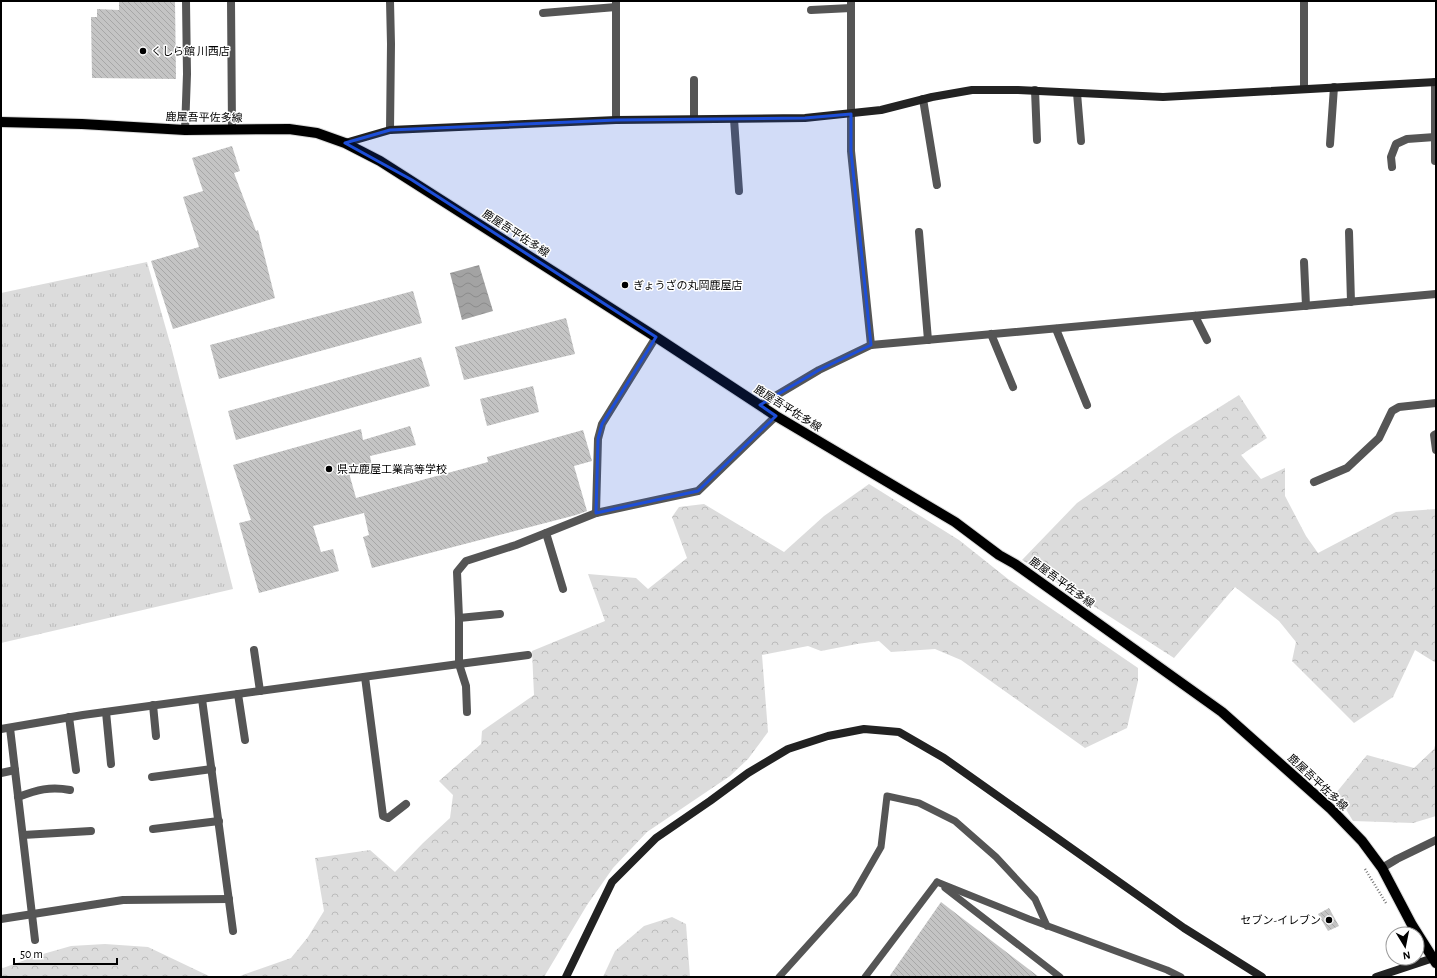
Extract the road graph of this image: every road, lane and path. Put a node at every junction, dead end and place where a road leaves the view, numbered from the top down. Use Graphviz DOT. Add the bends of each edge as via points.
graph roads {
  1 [pos="186,1"];
  2 [pos="231,1"];
  3 [pos="390,1"];
  4 [pos="1304,1"];
  5 [pos="616,4"];
  6 [pos="851,5"];
  7 [pos="811,10"];
  8 [pos="544,13"];
  9 [pos="694,80"];
  10 [pos="1436,82"];
  11 [pos="1334,87"];
  12 [pos="1304,89"];
  13 [pos="1035,90"];
  14 [pos="1077,93"];
  15 [pos="923,99"];
  16 [pos="851,114"];
  17 [pos="694,119"];
  18 [pos="734,119"];
  19 [pos="616,120"];
  20 [pos="1,122"];
  21 [pos="232,129"];
  22 [pos="185,130"];
  23 [pos="390,130"];
  24 [pos="1435,137"];
  25 [pos="1037,140"];
  26 [pos="1081,142"];
  27 [pos="345,143"];
  28 [pos="1330,144"];
  29 [pos="1435,161"];
  30 [pos="1392,167"];
  31 [pos="938,185"];
  32 [pos="739,191"];
  33 [pos="919,232"];
  34 [pos="1349,232"];
  35 [pos="1304,262"];
  36 [pos="1436,294"];
  37 [pos="1351,302"];
  38 [pos="1306,306"];
  39 [pos="1195,316"];
  40 [pos="1056,329"];
  41 [pos="992,334"];
  42 [pos="656,337"];
  43 [pos="928,340"];
  44 [pos="1207,340"];
  45 [pos="871,345"];
  46 [pos="1013,387"];
  47 [pos="1436,403"];
  48 [pos="760,405"];
  49 [pos="1087,405"];
  50 [pos="776,416"];
  51 [pos="1436,434"];
  52 [pos="1436,450"];
  53 [pos="1314,482"];
  54 [pos="596,513"];
  55 [pos="546,533"];
  56 [pos="563,589"];
  57 [pos="500,614"];
  58 [pos="459,618"];
  59 [pos="254,650"];
  60 [pos="528,655"];
  61 [pos="459,664"];
  62 [pos="365,677"];
  63 [pos="260,691"];
  64 [pos="238,694"];
  65 [pos="202,699"];
  66 [pos="154,705"];
  67 [pos="106,712"];
  68 [pos="467,712"];
  69 [pos="69,717"];
  70 [pos="10,728"];
  71 [pos="1,729"];
  72 [pos="156,736"];
  73 [pos="245,740"];
  74 [pos="111,764"];
  75 [pos="212,769"];
  76 [pos="15,770"];
  77 [pos="76,770"];
  78 [pos="1,773"];
  79 [pos="152,777"];
  80 [pos="70,790"];
  81 [pos="18,797"];
  82 [pos="406,804"];
  83 [pos="219,821"];
  84 [pos="153,828"];
  85 [pos="91,831"];
  86 [pos="23,835"];
  87 [pos="1436,840"];
  88 [pos="1382,868"];
  89 [pos="937,882"];
  90 [pos="229,899"];
  91 [pos="32,914"];
  92 [pos="1,919"];
  93 [pos="1047,926"];
  94 [pos="233,931"];
  95 [pos="35,940"];
  96 [pos="1435,959"];
  97 [pos="566,977"];
  98 [pos="779,977"];
  99 [pos="865,977"];
  100 [pos="1060,977"];
  101 [pos="1181,977"];
  102 [pos="1262,977"];
  103 [pos="1376,977"];
  1 -- 22 [label="street" via="188,74"];
  2 -- 21 [label="street"];
  3 -- 23 [label="street"];
  4 -- 12 [label="street"];
  5 -- 8 [label="street"];
  5 -- 19 [label="street"];
  6 -- 7 [label="street"];
  6 -- 16 [label="street"];
  9 -- 17 [label="street"];
  10 -- 11 [label="street"];
  10 -- 24 [label="street"];
  11 -- 12 [label="street"];
  11 -- 28 [label="street"];
  12 -- 14 [label="street" via="1163,97"];
  13 -- 14 [label="street"];
  13 -- 15 [label="street" via="972,90"];
  13 -- 25 [label="street"];
  14 -- 26 [label="street"];
  15 -- 16 [label="street" via="881,110"];
  15 -- 31 [label="street"];
  16 -- 18 [label="street" via="805,118"];
  16 -- 45 [label="street" via="851,151"];
  17 -- 18 [label="street"];
  17 -- 19 [label="street"];
  18 -- 32 [label="street"];
  19 -- 23 [label="street"];
  20 -- 22 [label="main road, 鹿屋吾平佐多線"];
  21 -- 22 [label="main road, 鹿屋吾平佐多線"];
  21 -- 27 [label="main road, 鹿屋吾平佐多線" via="289,129"];
  23 -- 27 [label="street"];
  24 -- 29 [label="street"];
  24 -- 30 [label="street" via="1406,139 1396,144 1391,157"];
  27 -- 42 [label="main road, 鹿屋吾平佐多線" via="399,172"];
  33 -- 43 [label="street"];
  34 -- 37 [label="street"];
  35 -- 38 [label="street"];
  36 -- 37 [label="street"];
  37 -- 38 [label="street"];
  38 -- 39 [label="street"];
  39 -- 40 [label="street"];
  39 -- 44 [label="street"];
  40 -- 41 [label="street"];
  40 -- 49 [label="street"];
  41 -- 43 [label="street"];
  41 -- 46 [label="street"];
  42 -- 48 [label="main road, 鹿屋吾平佐多線"];
  42 -- 54 [label="street" via="602,424 598,439"];
  43 -- 45 [label="street"];
  45 -- 48 [label="street" via="819,370"];
  47 -- 53 [label="street" via="1399,407 1392,411 1379,438 1347,468"];
  48 -- 50 [label="main road, 鹿屋吾平佐多線"];
  50 -- 54 [label="street" via="698,491"];
  50 -- 88 [label="main road, 鹿屋吾平佐多線" via="955,522 1222,712 1331,809 1362,841"];
  51 -- 52 [label="street"];
  54 -- 55 [label="street"];
  55 -- 56 [label="street"];
  55 -- 58 [label="street" via="466,561 457,572"];
  57 -- 58 [label="street"];
  58 -- 61 [label="street"];
  59 -- 63 [label="street"];
  60 -- 61 [label="street"];
  61 -- 62 [label="street"];
  61 -- 68 [label="street" via="466,686"];
  62 -- 63 [label="street"];
  62 -- 82 [label="street" via="383,816 388,818"];
  63 -- 64 [label="street"];
  64 -- 65 [label="street"];
  64 -- 73 [label="street"];
  65 -- 66 [label="street"];
  65 -- 75 [label="street"];
  66 -- 67 [label="street"];
  66 -- 72 [label="street"];
  67 -- 69 [label="street"];
  67 -- 74 [label="street"];
  69 -- 70 [label="street"];
  69 -- 77 [label="street"];
  70 -- 71 [label="street"];
  70 -- 76 [label="street"];
  75 -- 79 [label="street"];
  75 -- 83 [label="street"];
  76 -- 78 [label="street"];
  76 -- 81 [label="street"];
  80 -- 81 [label="street" via="38,789"];
  81 -- 86 [label="street"];
  83 -- 84 [label="street"];
  83 -- 90 [label="street"];
  85 -- 86 [label="street"];
  86 -- 91 [label="street"];
  87 -- 88 [label="street"];
  88 -- 96 [label="main road, 鹿屋吾平佐多線" via="1412,925"];
  89 -- 93 [label="lane"];
  89 -- 99 [label="lane"];
  89 -- 100 [label="lane"];
  90 -- 91 [label="street" via="123,900"];
  90 -- 94 [label="street"];
  91 -- 92 [label="street"];
  91 -- 95 [label="street"];
  93 -- 98 [label="lane" via="1035,899 996,857 955,821 919,803 887,796 881,847 854,894"];
  93 -- 101 [label="lane"];
  96 -- 103 [label="street"];
  97 -- 102 [label="street" via="612,882 656,838 748,774 788,750 828,736 864,729 899,732 944,758 1184,928"];
}
